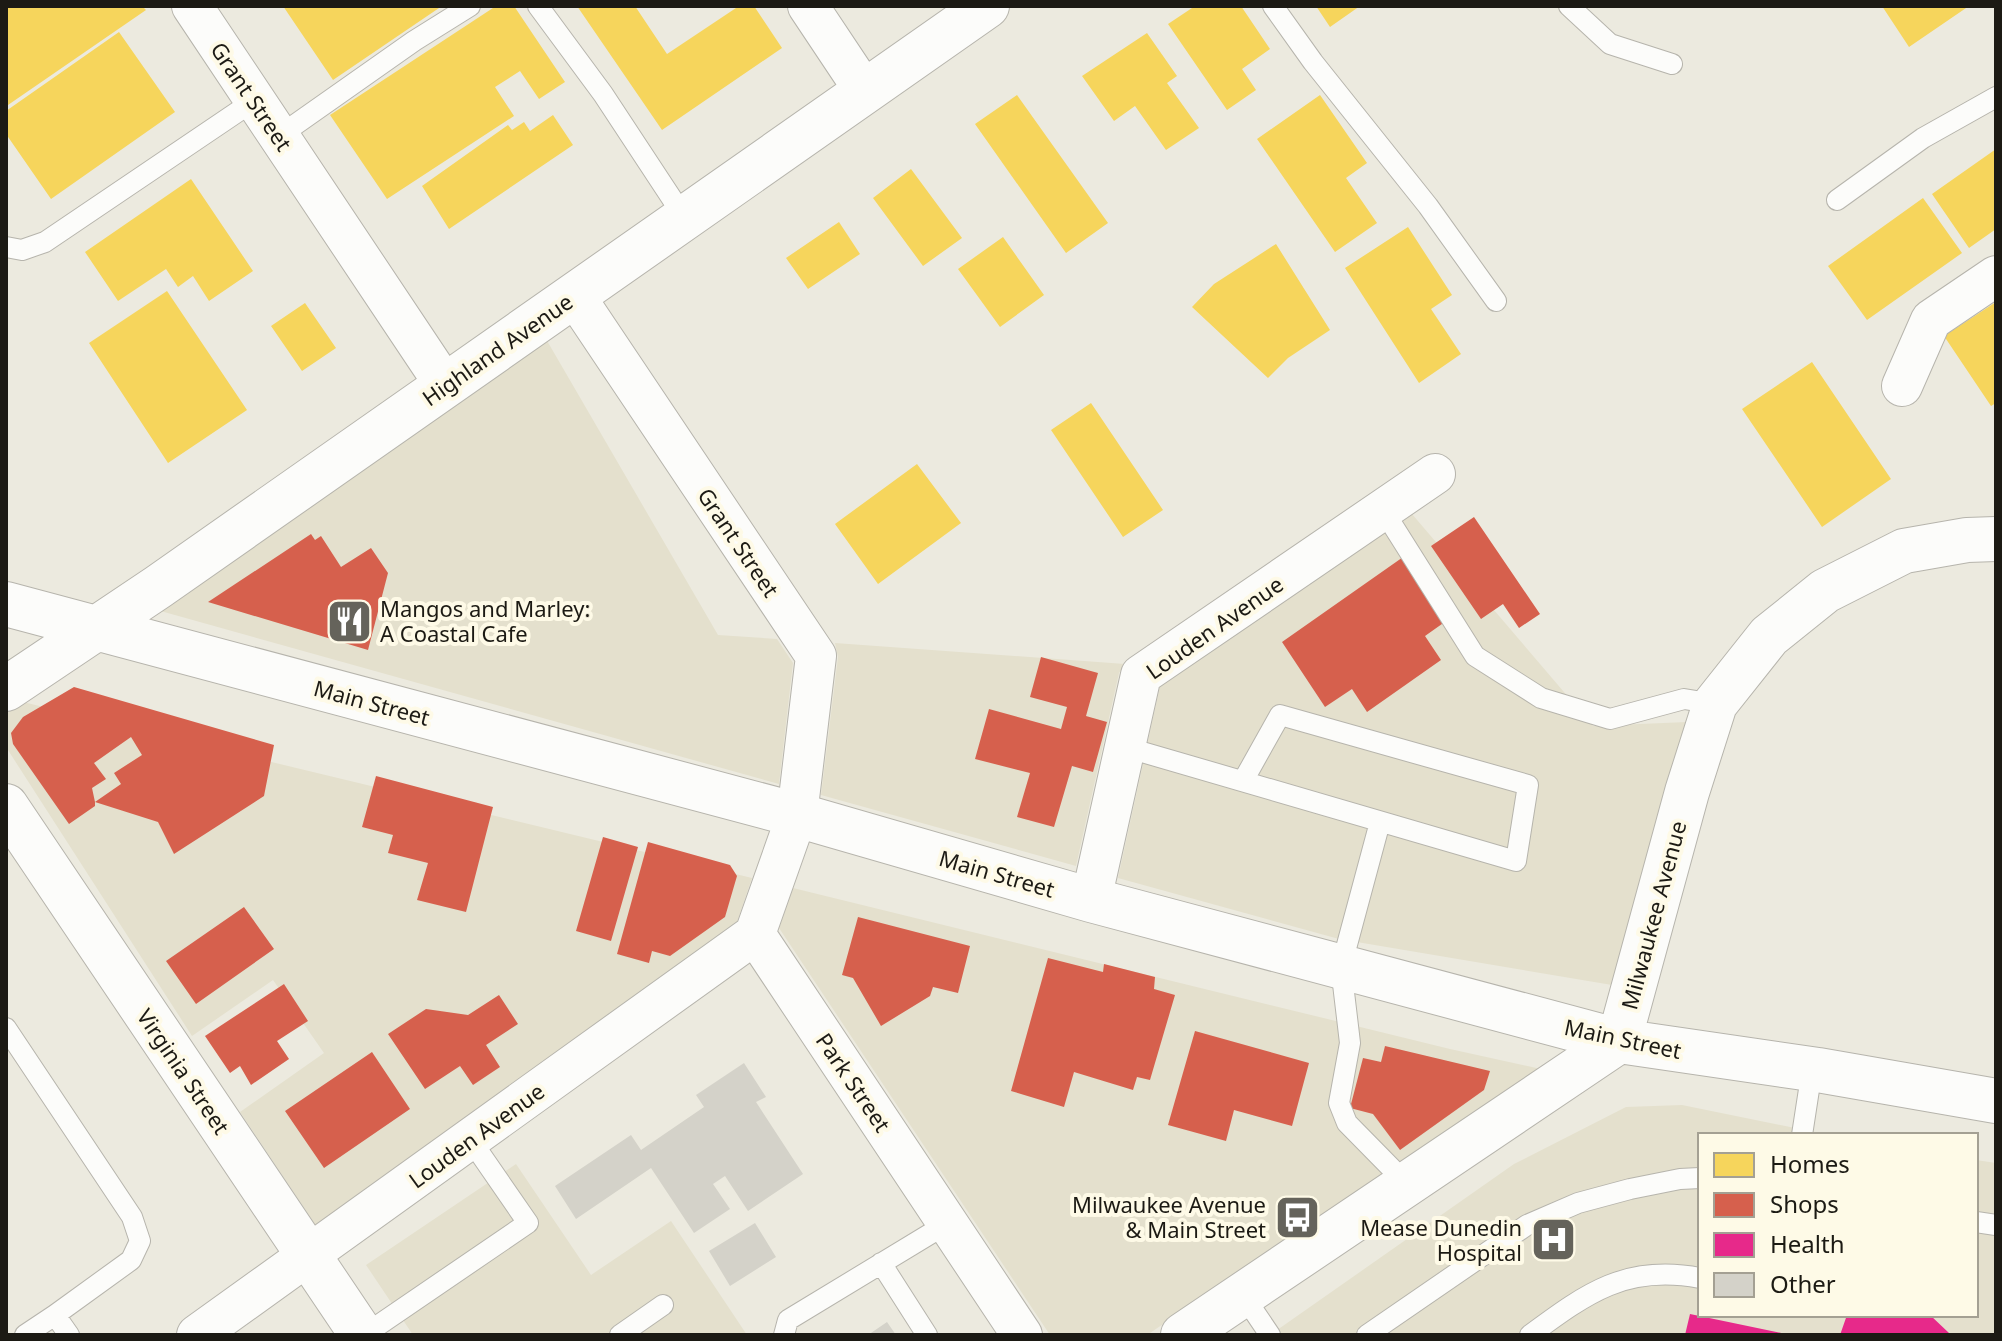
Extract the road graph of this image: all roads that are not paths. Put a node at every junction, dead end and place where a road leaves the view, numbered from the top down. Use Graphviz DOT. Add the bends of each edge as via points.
graph roads {
  1 [pos="192,6"];
  2 [pos="470,6"];
  3 [pos="538,6"];
  4 [pos="808,6"];
  5 [pos="987,6"];
  6 [pos="1273,6"];
  7 [pos="1569,6"];
  8 [pos="1672,64"];
  9 [pos="864,90"];
  10 [pos="1996,97"];
  11 [pos="255,100"];
  12 [pos="279,136"];
  13 [pos="1837,200"];
  14 [pos="684,217"];
  15 [pos="6,247"];
  16 [pos="1996,276"];
  17 [pos="574,295"];
  18 [pos="1496,301"];
  19 [pos="445,385"];
  20 [pos="1902,386"];
  21 [pos="1435,474"];
  22 [pos="1383,510"];
  23 [pos="1996,539"];
  24 [pos="6,604"];
  25 [pos="96,629"];
  26 [pos="6,689"];
  27 [pos="1715,704"];
  28 [pos="1125,747"];
  29 [pos="1243,781"];
  30 [pos="6,806"];
  31 [pos="797,815"];
  32 [pos="1380,822"];
  33 [pos="1091,900"];
  34 [pos="755,934"];
  35 [pos="1341,967"];
  36 [pos="6,1028"];
  37 [pos="1619,1041"];
  38 [pos="1812,1070"];
  39 [pos="1996,1101"];
  40 [pos="1802,1133"];
  41 [pos="470,1139"];
  42 [pos="1698,1178"];
  43 [pos="1407,1184"];
  44 [pos="948,1223"];
  45 [pos="308,1256"];
  46 [pos="881,1263"];
  47 [pos="1698,1278"];
  48 [pos="1243,1295"];
  49 [pos="663,1305"];
  50 [pos="55,1315"];
  51 [pos="25,1335"];
  52 [pos="69,1335"];
  53 [pos="197,1335"];
  54 [pos="363,1335"];
  55 [pos="620,1335"];
  56 [pos="784,1335"];
  57 [pos="927,1335"];
  58 [pos="1022,1335"];
  59 [pos="1183,1335"];
  60 [pos="1270,1335"];
  61 [pos="1367,1335"];
  62 [pos="1530,1335"];
  1 -- 11 [label="street, Grant Street"];
  2 -- 12 [label="lane"];
  3 -- 14 [label="lane"];
  4 -- 9 [label="street"];
  5 -- 9 [label="street, Highland Avenue"];
  6 -- 18 [label="lane"];
  7 -- 8 [label="lane" via="1610,44"];
  9 -- 14 [label="street, Highland Avenue"];
  10 -- 13 [label="lane" via="1923,138"];
  11 -- 12 [label="street, Grant Street"];
  11 -- 15 [label="lane" via="45,242 22,250"];
  12 -- 19 [label="street, Grant Street"];
  14 -- 17 [label="street, Highland Avenue"];
  16 -- 20 [label="street" via="1931,320"];
  17 -- 19 [label="street, Highland Avenue"];
  17 -- 31 [label="street, Grant Street" via="816,656"];
  19 -- 25 [label="street, Highland Avenue"];
  21 -- 22 [label="street, Louden Avenue"];
  22 -- 27 [label="lane" via="1475,656 1541,698 1610,719 1684,699"];
  22 -- 28 [label="street, Louden Avenue" via="1141,675"];
  23 -- 27 [label="street, Milwaukee Avenue" via="1904,551 1825,591 1769,636"];
  24 -- 25 [label="street, Main Street"];
  25 -- 26 [label="street, Highland Avenue"];
  25 -- 31 [label="street, Main Street"];
  27 -- 37 [label="street, Milwaukee Avenue"];
  28 -- 29 [label="lane"];
  28 -- 33 [label="street, Louden Avenue"];
  29 -- 32 [label="lane"];
  29 -- 32 [label="lane" via="1280,715 1528,785 1516,861"];
  30 -- 45 [label="street, Virginia Street"];
  31 -- 33 [label="street, Main Street"];
  31 -- 34 [label="street"];
  32 -- 35 [label="lane"];
  33 -- 35 [label="street, Main Street"];
  34 -- 41 [label="street, Louden Avenue"];
  34 -- 44 [label="street, Park Street"];
  35 -- 37 [label="street, Main Street"];
  35 -- 43 [label="lane" via="1350,1043 1339,1103 1347,1123"];
  36 -- 50 [label="lane" via="132,1217 140,1241 131,1260"];
  37 -- 38 [label="street, Main Street"];
  37 -- 43 [label="street"];
  38 -- 39 [label="street, Main Street"];
  38 -- 40 [label="lane"];
  41 -- 45 [label="street, Louden Avenue"];
  41 -- 54 [label="lane" via="528,1223"];
  42 -- 61 [label="lane" via="1617,1192 1527,1225"];
  43 -- 48 [label="street"];
  44 -- 46 [label="lane"];
  44 -- 58 [label="street, Park Street"];
  45 -- 53 [label="street, Louden Avenue"];
  45 -- 54 [label="street, Virginia Street"];
  46 -- 56 [label="lane" via="788,1320"];
  46 -- 57 [label="lane"];
  47 -- 62 [label="lane" via="1671,1273 1624,1278 1578,1299"];
  48 -- 59 [label="street"];
  48 -- 60 [label="lane"];
  49 -- 55 [label="lane"];
  50 -- 51 [label="lane"];
  50 -- 52 [label="lane"];
}
